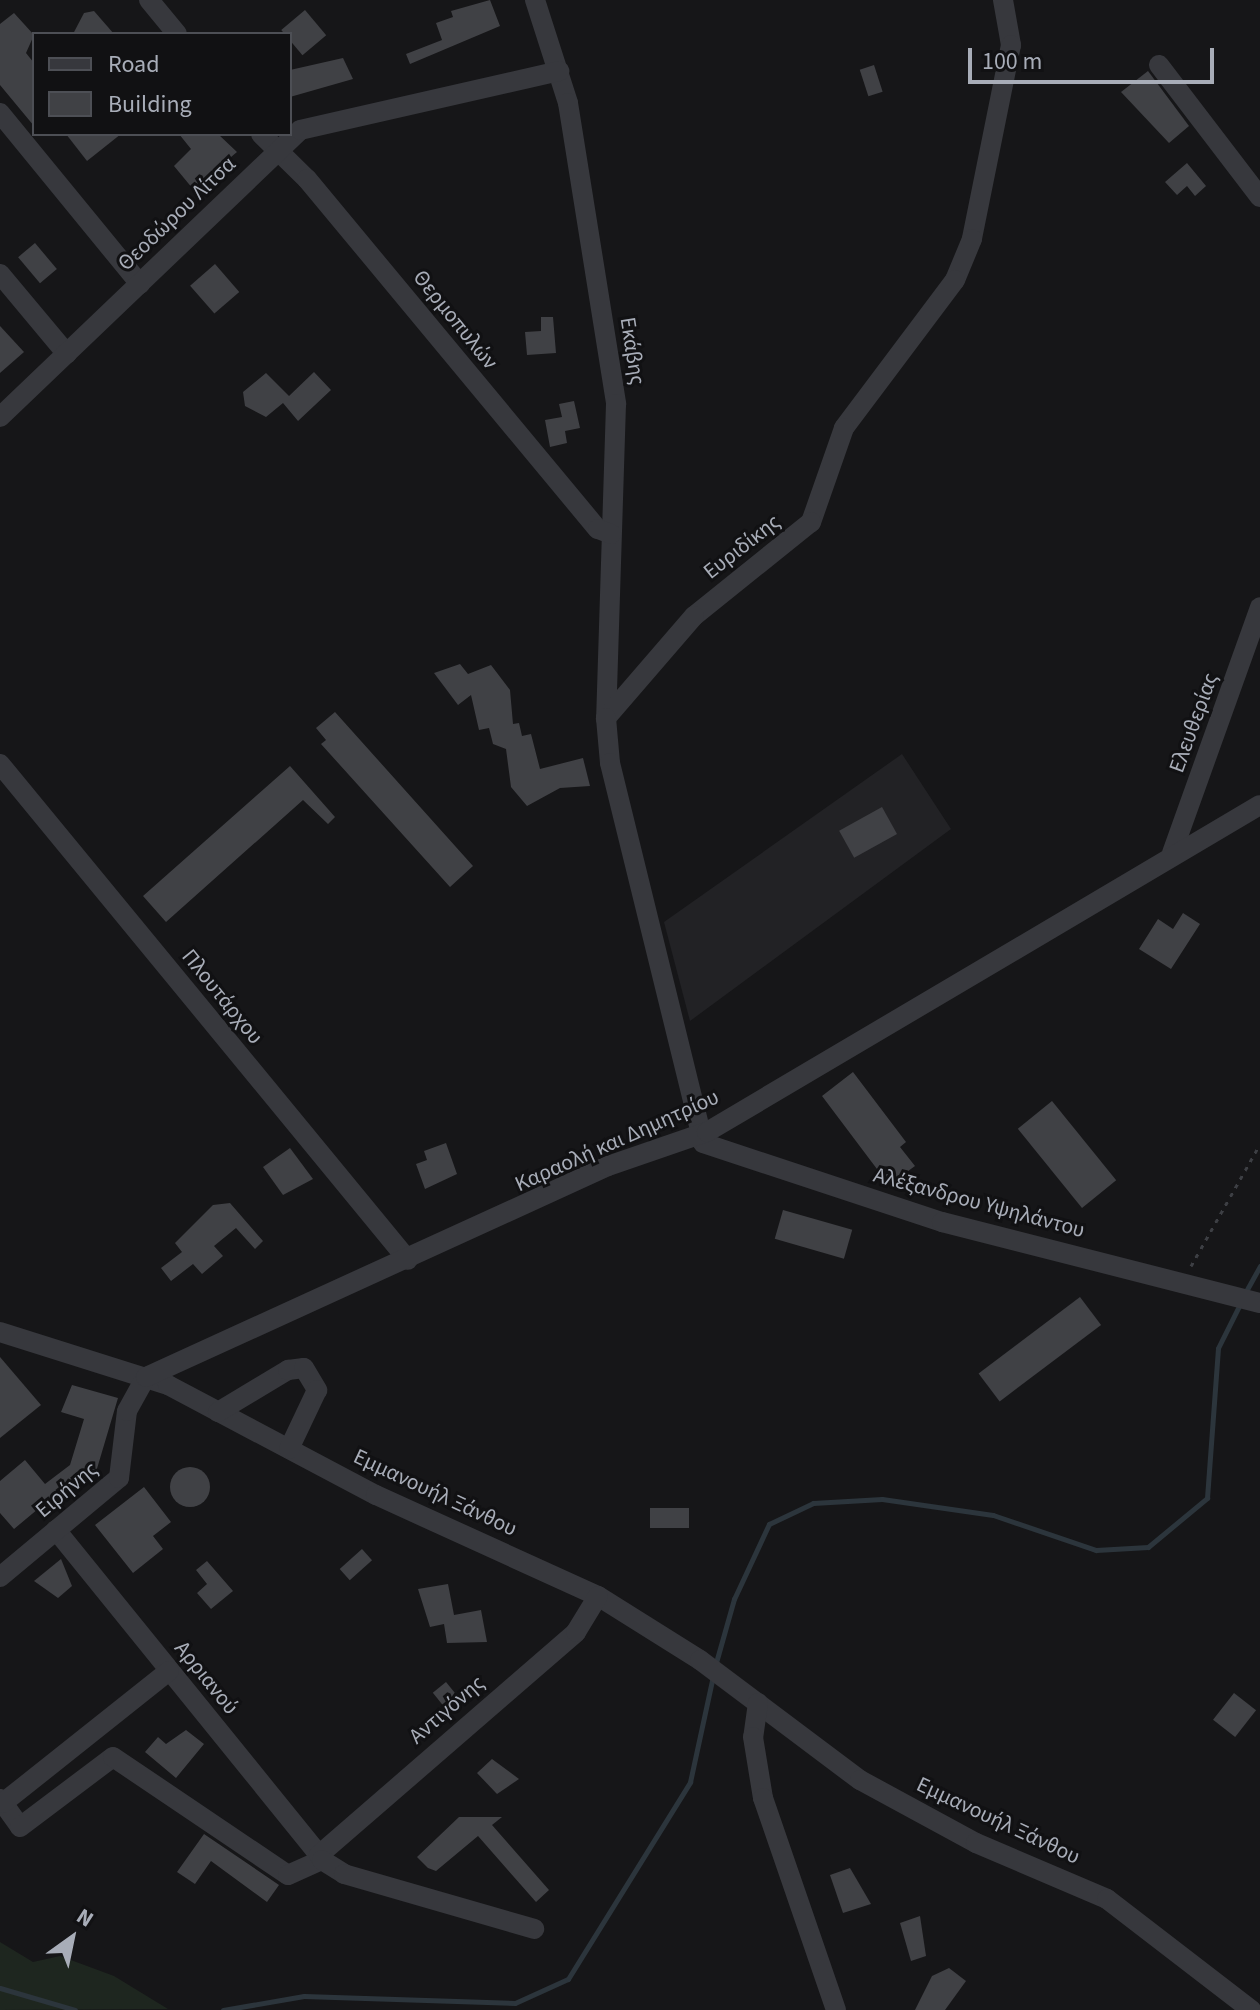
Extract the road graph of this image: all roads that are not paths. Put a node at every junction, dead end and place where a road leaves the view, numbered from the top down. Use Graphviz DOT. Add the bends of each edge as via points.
graph roads {
  1 [pos="149,0"];
  2 [pos="535,0"];
  3 [pos="1003,0"];
  4 [pos="175,32"];
  5 [pos="1159,65"];
  6 [pos="559,71"];
  7 [pos="0,113"];
  8 [pos="263,136"];
  9 [pos="277,150"];
  10 [pos="1260,197"];
  11 [pos="0,274"];
  12 [pos="140,284"];
  13 [pos="67,354"];
  14 [pos="0,417"];
  15 [pos="611,534"];
  16 [pos="1260,607"];
  17 [pos="606,718"];
  18 [pos="0,764"];
  19 [pos="1260,805"];
  20 [pos="1172,853"];
  21 [pos="699,1134"];
  22 [pos="408,1260"];
  23 [pos="1257,1302"];
  24 [pos="0,1332"];
  25 [pos="146,1377"];
  26 [pos="218,1412"];
  27 [pos="289,1449"];
  28 [pos="56,1530"];
  29 [pos="0,1577"];
  30 [pos="598,1596"];
  31 [pos="169,1671"];
  32 [pos="758,1703"];
  33 [pos="2,1801"];
  34 [pos="320,1858"];
  35 [pos="534,1929"];
  36 [pos="836,2010"];
  37 [pos="1251,2010"];
  1 -- 4 [label="street"];
  2 -- 6 [label="street, Εκάβης"];
  3 -- 17 [label="street, Ευριδίκης" via="1011,45 972,239 955,280 844,428 811,522 694,616"];
  5 -- 10 [label="street"];
  6 -- 9 [label="street, Θεοδώρου Λίτσα" via="305,128"];
  6 -- 15 [label="street, Εκάβης" via="616,404"];
  7 -- 12 [label="street"];
  8 -- 9 [label="street, Θερμοπυλών"];
  9 -- 12 [label="street, Θεοδώρου Λίτσα"];
  9 -- 15 [label="street, Θερμοπυλών" via="598,529"];
  11 -- 13 [label="street"];
  12 -- 13 [label="street, Θεοδώρου Λίτσα"];
  13 -- 14 [label="street, Θεοδώρου Λίτσα"];
  15 -- 17 [label="street, Εκάβης"];
  16 -- 20 [label="street, Ελευθερίας"];
  17 -- 21 [label="street" via="610,763"];
  18 -- 22 [label="street, Πλουτάρχου"];
  19 -- 20 [label="street, Καραολή και Δημητρίου"];
  20 -- 21 [label="street, Καραολή και Δημητρίου"];
  21 -- 22 [label="street, Καραολή και Δημητρίου" via="608,1166"];
  21 -- 23 [label="street, Αλέξανδρου Υψηλάντου" via="740,1157 942,1222 1038,1242 1178,1287"];
  22 -- 25 [label="street, Καραολή και Δημητρίου"];
  24 -- 25 [label="street"];
  25 -- 26 [label="street, Εμμανουήλ Ξάνθου"];
  25 -- 28 [label="street, Ειρήνης" via="127,1411 121,1474"];
  26 -- 27 [label="street, Εμμανουήλ Ξάνθου"];
  26 -- 27 [label="street" via="288,1370 304,1368 317,1390"];
  27 -- 30 [label="street, Εμμανουήλ Ξάνθου"];
  28 -- 29 [label="street, Ειρήνης"];
  28 -- 31 [label="street, Αρριανού"];
  30 -- 32 [label="street, Εμμανουήλ Ξάνθου"];
  30 -- 34 [label="street, Αντιγόνης" via="576,1632"];
  31 -- 33 [label="street"];
  31 -- 34 [label="street, Αρριανού"];
  32 -- 36 [label="street" via="753,1737 763,1798"];
  32 -- 37 [label="street, Εμμανουήλ Ξάνθου" via="897,1801 1107,1899"];
  33 -- 34 [label="street" via="20,1827 113,1757 284,1873"];
  34 -- 35 [label="street" via="344,1874"];
}
